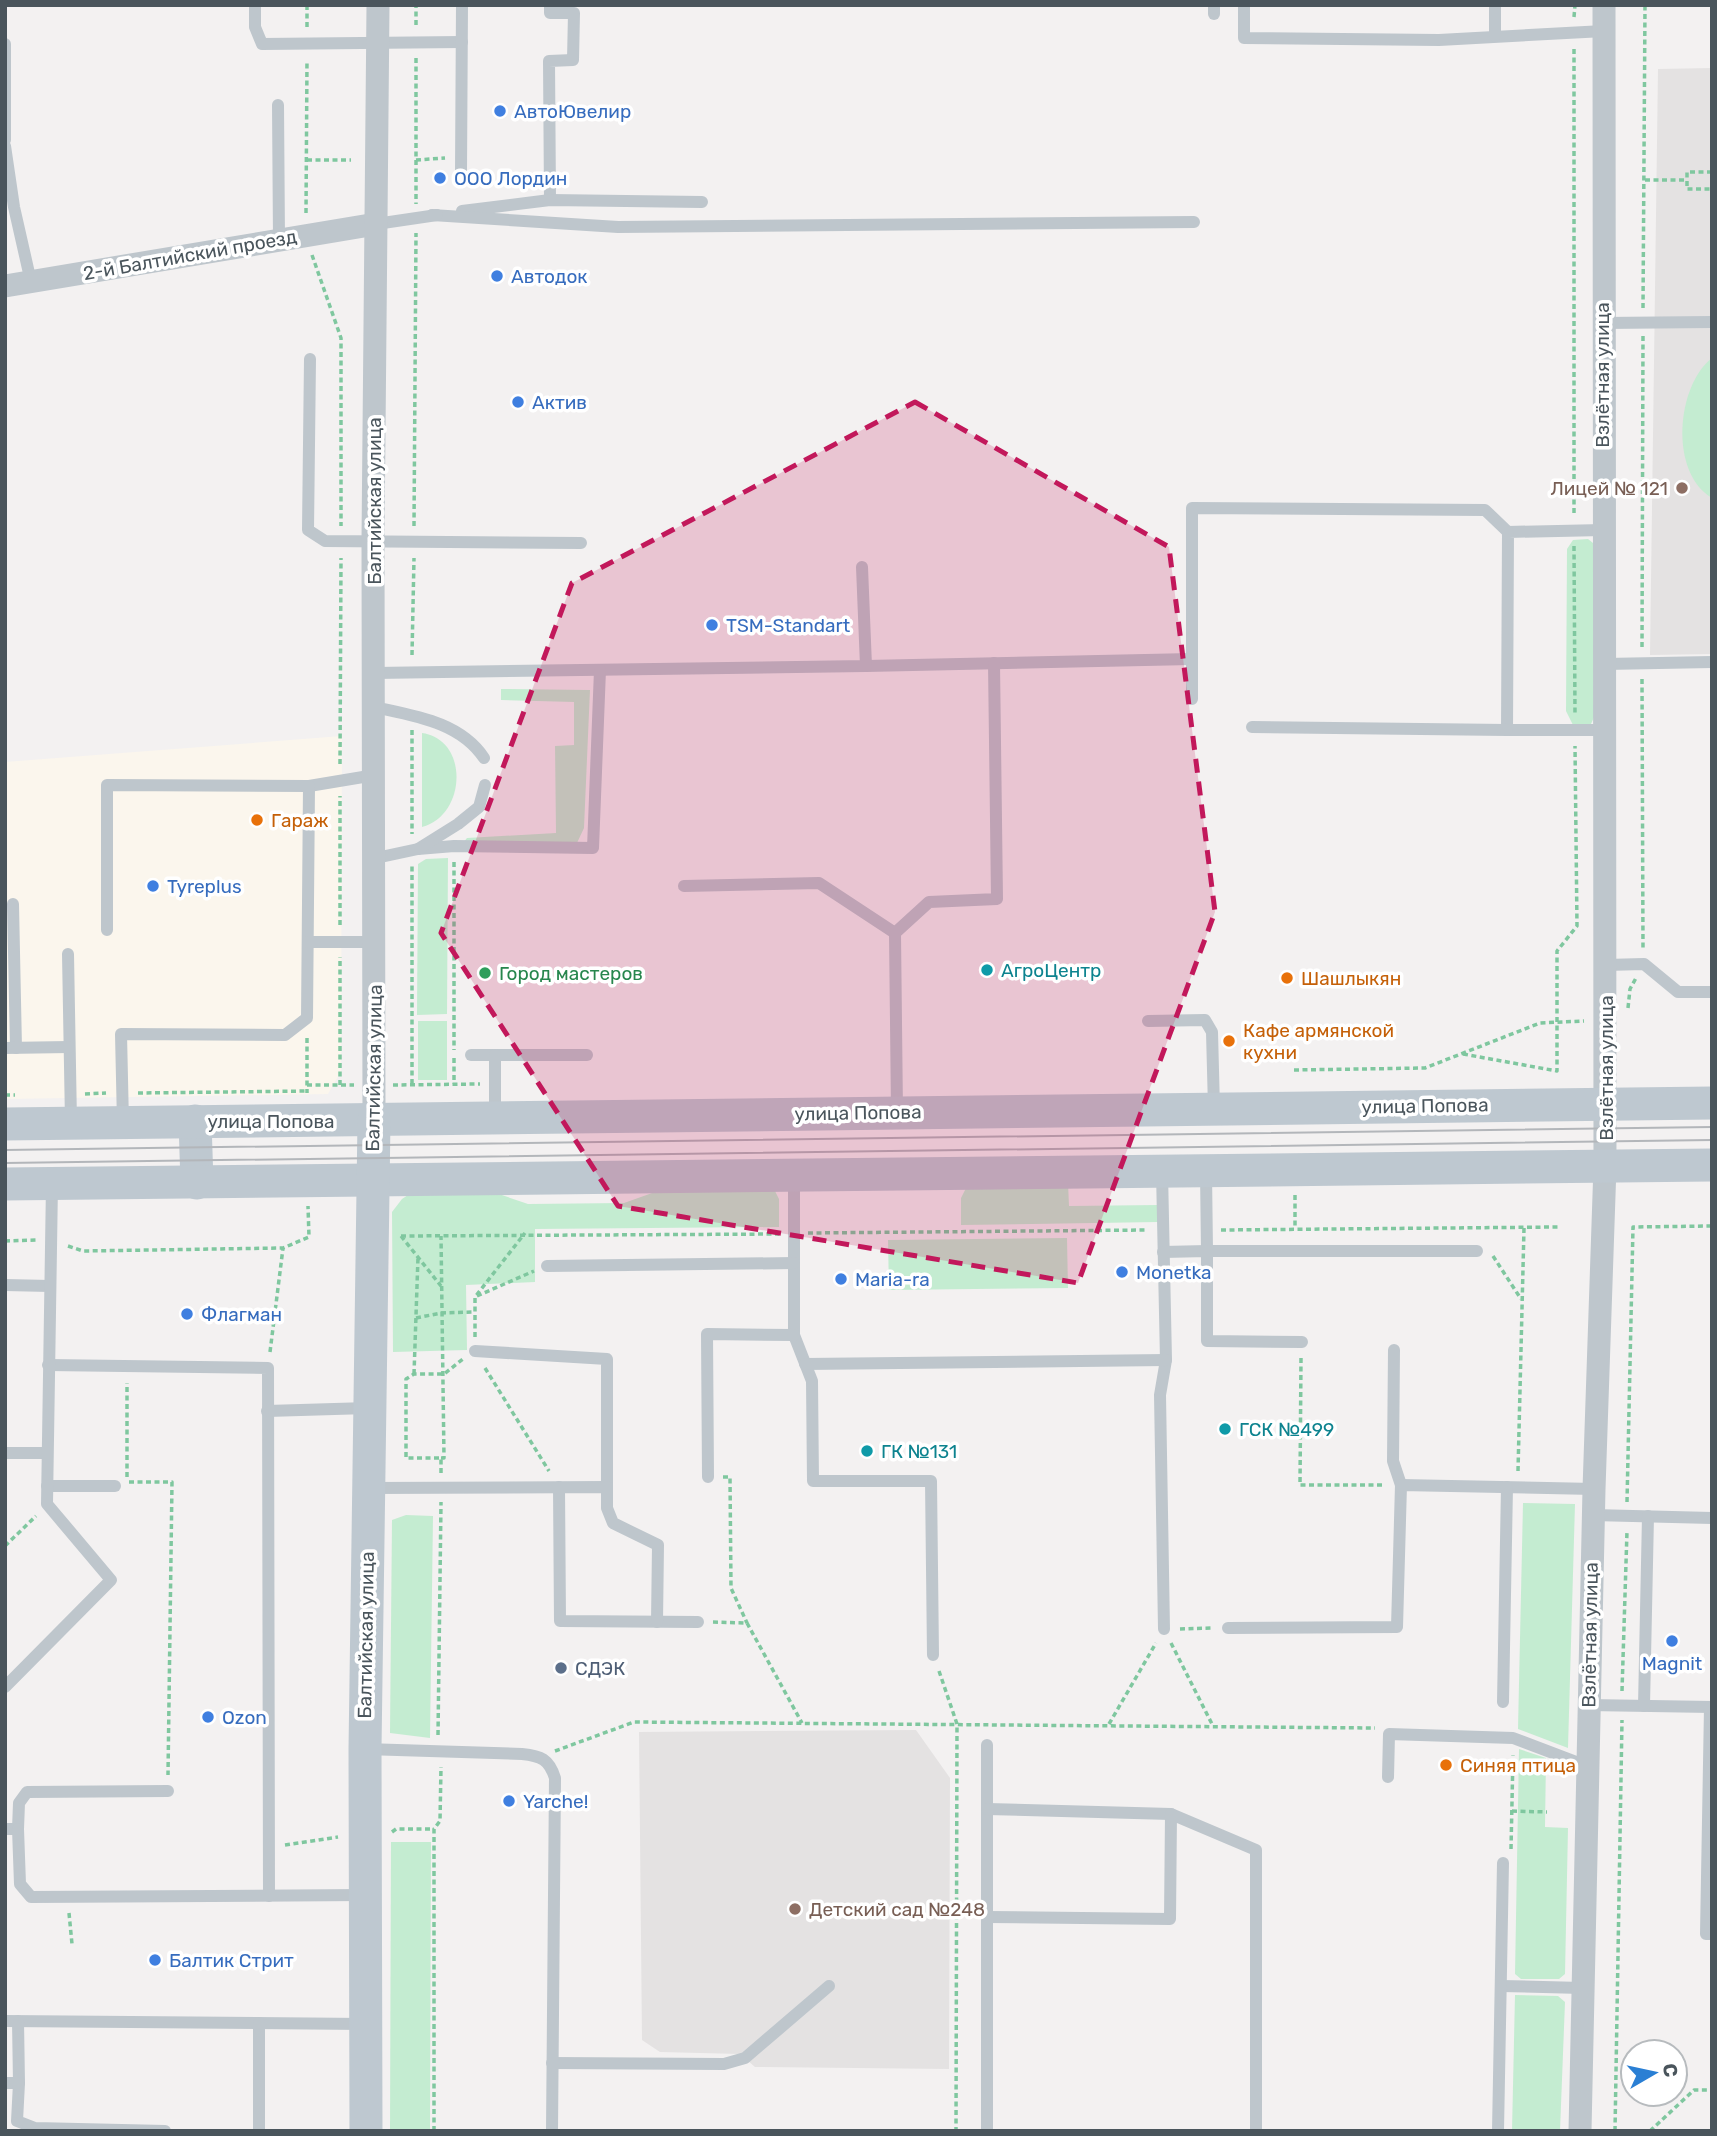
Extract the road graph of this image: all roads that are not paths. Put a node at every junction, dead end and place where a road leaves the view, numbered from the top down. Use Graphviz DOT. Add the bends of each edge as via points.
graph roads {
  1 [pos="255,5"];
  2 [pos="378,5"];
  3 [pos="462,5"];
  4 [pos="550,5"];
  5 [pos="1244,5"];
  6 [pos="1495,5"];
  7 [pos="1604,5"];
  8 [pos="1604,32"];
  9 [pos="1495,36"];
  10 [pos="378,41"];
  11 [pos="461,42"];
  12 [pos="5,44"];
  13 [pos="278,105"];
  14 [pos="5,140"];
  15 [pos="5,146"];
  16 [pos="461,171"];
  17 [pos="550,200"];
  18 [pos="702,202"];
  19 [pos="432,215"];
  20 [pos="1194,222"];
  21 [pos="376,224"];
  22 [pos="279,240"];
  23 [pos="31,282"];
  24 [pos="5,286"];
  25 [pos="1712,322"];
  26 [pos="1602,323"];
  27 [pos="310,359"];
  28 [pos="1603,530"];
  29 [pos="1508,532"];
  30 [pos="373,540"];
  31 [pos="581,543"];
  32 [pos="862,567"];
  33 [pos="1192,659"];
  34 [pos="1712,662"];
  35 [pos="994,663"];
  36 [pos="1605,664"];
  37 [pos="866,666"];
  38 [pos="600,670"];
  39 [pos="375,673"];
  40 [pos="1192,699"];
  41 [pos="374,707"];
  42 [pos="1252,727"];
  43 [pos="1507,730"];
  44 [pos="1605,730"];
  45 [pos="484,758"];
  46 [pos="375,775"];
  47 [pos="485,785"];
  48 [pos="309,786"];
  49 [pos="415,850"];
  50 [pos="376,858"];
  51 [pos="684,886"];
  52 [pos="13,904"];
  53 [pos="107,930"];
  54 [pos="895,933"];
  55 [pos="308,942"];
  56 [pos="376,942"];
  57 [pos="68,954"];
  58 [pos="1606,965"];
  59 [pos="1712,992"];
  60 [pos="1148,1021"];
  61 [pos="69,1047"];
  62 [pos="10,1048"];
  63 [pos="471,1055"];
  64 [pos="495,1055"];
  65 [pos="587,1055"];
  66 [pos="1712,1103"];
  67 [pos="1605,1104"];
  68 [pos="122,1108"];
  69 [pos="70,1109"];
  70 [pos="1214,1109"];
  71 [pos="12,1110"];
  72 [pos="897,1112"];
  73 [pos="495,1118"];
  74 [pos="374,1120"];
  75 [pos="195,1121"];
  76 [pos="1712,1165"];
  77 [pos="1605,1166"];
  78 [pos="1206,1171"];
  79 [pos="1162,1172"];
  80 [pos="794,1177"];
  81 [pos="372,1181"];
  82 [pos="197,1183"];
  83 [pos="5,1184"];
  84 [pos="52,1184"];
  85 [pos="1483,1250"];
  86 [pos="1207,1251"];
  87 [pos="1163,1252"];
  88 [pos="794,1263"];
  89 [pos="547,1266"];
  90 [pos="5,1285"];
  91 [pos="50,1286"];
  92 [pos="794,1335"];
  93 [pos="1302,1342"];
  94 [pos="1394,1350"];
  95 [pos="475,1351"];
  96 [pos="1166,1360"];
  97 [pos="805,1364"];
  98 [pos="48,1365"];
  99 [pos="368,1408"];
  100 [pos="267,1411"];
  101 [pos="5,1453"];
  102 [pos="47,1453"];
  103 [pos="708,1477"];
  104 [pos="1401,1485"];
  105 [pos="47,1486"];
  106 [pos="115,1486"];
  107 [pos="559,1487"];
  108 [pos="607,1487"];
  109 [pos="1507,1487"];
  110 [pos="368,1488"];
  111 [pos="1594,1489"];
  112 [pos="1593,1515"];
  113 [pos="1648,1516"];
  114 [pos="1712,1518"];
  115 [pos="657,1622"];
  116 [pos="698,1622"];
  117 [pos="1228,1628"];
  118 [pos="1164,1629"];
  119 [pos="933,1655"];
  120 [pos="5,1687"];
  121 [pos="1503,1702"];
  122 [pos="1588,1704"];
  123 [pos="1644,1706"];
  124 [pos="1711,1707"];
  125 [pos="987,1745"];
  126 [pos="365,1749"];
  127 [pos="1587,1766"];
  128 [pos="1388,1777"];
  129 [pos="168,1791"];
  130 [pos="986,1809"];
  131 [pos="1171,1814"];
  132 [pos="12,1829"];
  133 [pos="1503,1863"];
  134 [pos="364,1895"];
  135 [pos="269,1896"];
  136 [pos="987,1917"];
  137 [pos="1712,1934"];
  138 [pos="829,1986"];
  139 [pos="1501,1986"];
  140 [pos="1582,1988"];
  141 [pos="12,2021"];
  142 [pos="259,2023"];
  143 [pos="365,2024"];
  144 [pos="552,2063"];
  145 [pos="12,2083"];
  146 [pos="165,2131"];
  147 [pos="259,2131"];
  148 [pos="366,2131"];
  149 [pos="552,2131"];
  150 [pos="987,2131"];
  151 [pos="1256,2131"];
  152 [pos="1498,2131"];
  153 [pos="1580,2131"];
  1 -- 10 [label="lane" via="255,27 262,44"];
  2 -- 10 [label="street, Балтийская улица"];
  3 -- 11 [label="lane"];
  4 -- 17 [label="lane" via="550,13 574,13 573,60 549,61"];
  5 -- 9 [label="lane" via="1244,38 1439,40"];
  6 -- 9 [label="lane"];
  7 -- 8 [label="street, Взлётная улица"];
  8 -- 9 [label="lane"];
  8 -- 26 [label="street, Взлётная улица"];
  10 -- 11 [label="lane"];
  10 -- 21 [label="street, Балтийская улица"];
  11 -- 16 [label="lane"];
  12 -- 14 [label="lane"];
  13 -- 22 [label="lane"];
  15 -- 23 [label="lane"];
  17 -- 18 [label="lane"];
  17 -- 19 [label="lane"];
  19 -- 20 [label="lane" via="618,227"];
  19 -- 21 [label="lane"];
  21 -- 22 [label="street, 2-й Балтийский проезд"];
  21 -- 30 [label="street, Балтийская улица"];
  22 -- 23 [label="street, 2-й Балтийский проезд"];
  23 -- 24 [label="street, 2-й Балтийский проезд"];
  25 -- 26 [label="lane"];
  26 -- 28 [label="street, Взлётная улица"];
  27 -- 30 [label="lane" via="308,530 325,541"];
  28 -- 29 [label="lane"];
  28 -- 36 [label="street, Взлётная улица"];
  29 -- 33 [label="lane" via="1485,510 1192,508"];
  29 -- 43 [label="lane"];
  30 -- 31 [label="lane"];
  30 -- 39 [label="street, Балтийская улица"];
  32 -- 37 [label="lane"];
  33 -- 35 [label="lane"];
  33 -- 40 [label="lane"];
  34 -- 36 [label="lane"];
  35 -- 37 [label="lane"];
  35 -- 54 [label="lane" via="997,900 929,902"];
  36 -- 44 [label="street, Взлётная улица"];
  37 -- 38 [label="lane"];
  38 -- 39 [label="lane"];
  38 -- 49 [label="lane" via="593,848 454,846"];
  39 -- 41 [label="street, Балтийская улица"];
  41 -- 45 [label="lane" via="460,732"];
  41 -- 46 [label="street, Балтийская улица"];
  42 -- 43 [label="lane"];
  43 -- 44 [label="lane"];
  44 -- 58 [label="street, Взлётная улица"];
  46 -- 48 [label="lane"];
  46 -- 50 [label="street, Балтийская улица"];
  47 -- 49 [label="lane" via="479,807"];
  48 -- 53 [label="lane" via="107,785"];
  48 -- 55 [label="lane"];
  49 -- 50 [label="lane"];
  50 -- 56 [label="street, Балтийская улица"];
  51 -- 54 [label="lane" via="819,883"];
  52 -- 62 [label="lane"];
  54 -- 72 [label="lane"];
  55 -- 56 [label="lane"];
  55 -- 68 [label="lane" via="307,1018 285,1035 121,1034"];
  56 -- 74 [label="street, Балтийская улица"];
  57 -- 61 [label="lane"];
  58 -- 59 [label="lane" via="1644,964 1678,992"];
  58 -- 67 [label="street, Взлётная улица"];
  60 -- 70 [label="lane" via="1205,1020 1212,1032"];
  61 -- 62 [label="lane"];
  61 -- 69 [label="lane"];
  63 -- 64 [label="lane"];
  64 -- 65 [label="lane"];
  64 -- 73 [label="lane"];
  66 -- 67 [label="main road, улица Попова"];
  67 -- 70 [label="main road, улица Попова"];
  67 -- 77 [label="street, Взлётная улица"];
  68 -- 69 [label="main road, улица Попова"];
  68 -- 75 [label="main road, улица Попова"];
  69 -- 71 [label="main road, улица Попова"];
  70 -- 72 [label="main road, улица Попова"];
  72 -- 73 [label="main road, улица Попова"];
  73 -- 74 [label="main road, улица Попова"];
  74 -- 75 [label="main road, улица Попова"];
  74 -- 81 [label="main road, Балтийская улица"];
  75 -- 82 [label="main road"];
  76 -- 77 [label="main road"];
  77 -- 78 [label="main road"];
  77 -- 111 [label="street, Взлётная улица"];
  78 -- 79 [label="main road"];
  78 -- 86 [label="lane"];
  79 -- 80 [label="main road"];
  79 -- 87 [label="lane"];
  80 -- 81 [label="main road"];
  80 -- 88 [label="lane"];
  81 -- 82 [label="main road"];
  81 -- 99 [label="main road, Балтийская улица"];
  82 -- 84 [label="main road"];
  83 -- 84 [label="main road"];
  84 -- 91 [label="lane"];
  85 -- 86 [label="lane"];
  86 -- 87 [label="lane"];
  86 -- 93 [label="lane" via="1207,1341"];
  87 -- 96 [label="lane"];
  88 -- 89 [label="lane"];
  88 -- 92 [label="lane"];
  90 -- 91 [label="lane"];
  91 -- 98 [label="lane"];
  92 -- 97 [label="lane"];
  92 -- 103 [label="lane" via="707,1334"];
  94 -- 104 [label="lane" via="1393,1461"];
  95 -- 108 [label="lane" via="607,1359"];
  96 -- 97 [label="lane"];
  96 -- 118 [label="lane" via="1160,1395"];
  97 -- 119 [label="lane" via="812,1381 813,1481 931,1481"];
  98 -- 100 [label="lane" via="268,1368"];
  98 -- 102 [label="lane"];
  99 -- 100 [label="lane"];
  99 -- 110 [label="main road, Балтийская улица"];
  100 -- 135 [label="lane"];
  101 -- 102 [label="lane"];
  102 -- 105 [label="lane"];
  104 -- 109 [label="lane"];
  104 -- 117 [label="lane" via="1397,1627"];
  105 -- 106 [label="lane"];
  105 -- 120 [label="lane" via="47,1504 111,1580"];
  107 -- 108 [label="lane"];
  107 -- 110 [label="lane"];
  107 -- 115 [label="lane" via="560,1621"];
  108 -- 115 [label="lane" via="612,1522 658,1545"];
  109 -- 111 [label="lane"];
  109 -- 121 [label="lane"];
  110 -- 126 [label="main road, Балтийская улица"];
  111 -- 112 [label="street, Взлётная улица"];
  112 -- 113 [label="lane"];
  112 -- 122 [label="street, Взлётная улица"];
  113 -- 114 [label="lane"];
  113 -- 123 [label="lane"];
  115 -- 116 [label="lane"];
  122 -- 123 [label="lane"];
  122 -- 127 [label="street, Взлётная улица"];
  123 -- 124 [label="lane"];
  124 -- 137 [label="lane" via="1706,1934"];
  125 -- 130 [label="lane"];
  126 -- 134 [label="main road, Балтийская улица"];
  126 -- 144 [label="lane" via="541,1756 551,1764 555,1778"];
  127 -- 128 [label="lane" via="1513,1738 1389,1734"];
  127 -- 140 [label="street, Взлётная улица"];
  129 -- 132 [label="lane" via="27,1792"];
  130 -- 131 [label="lane"];
  130 -- 136 [label="lane"];
  131 -- 136 [label="lane" via="1170,1919"];
  131 -- 151 [label="lane" via="1256,1850"];
  132 -- 135 [label="lane" via="20,1884 31,1897"];
  133 -- 139 [label="lane"];
  134 -- 135 [label="lane"];
  134 -- 143 [label="main road, Балтийская улица"];
  136 -- 150 [label="lane"];
  138 -- 144 [label="lane" via="745,2058 724,2064"];
  139 -- 140 [label="lane"];
  139 -- 152 [label="lane"];
  140 -- 153 [label="street, Взлётная улица"];
  141 -- 142 [label="lane"];
  141 -- 145 [label="lane"];
  142 -- 143 [label="lane"];
  142 -- 147 [label="lane"];
  143 -- 148 [label="main road, Балтийская улица"];
  144 -- 149 [label="lane"];
  145 -- 146 [label="lane" via="17,2121 36,2127"];
}
